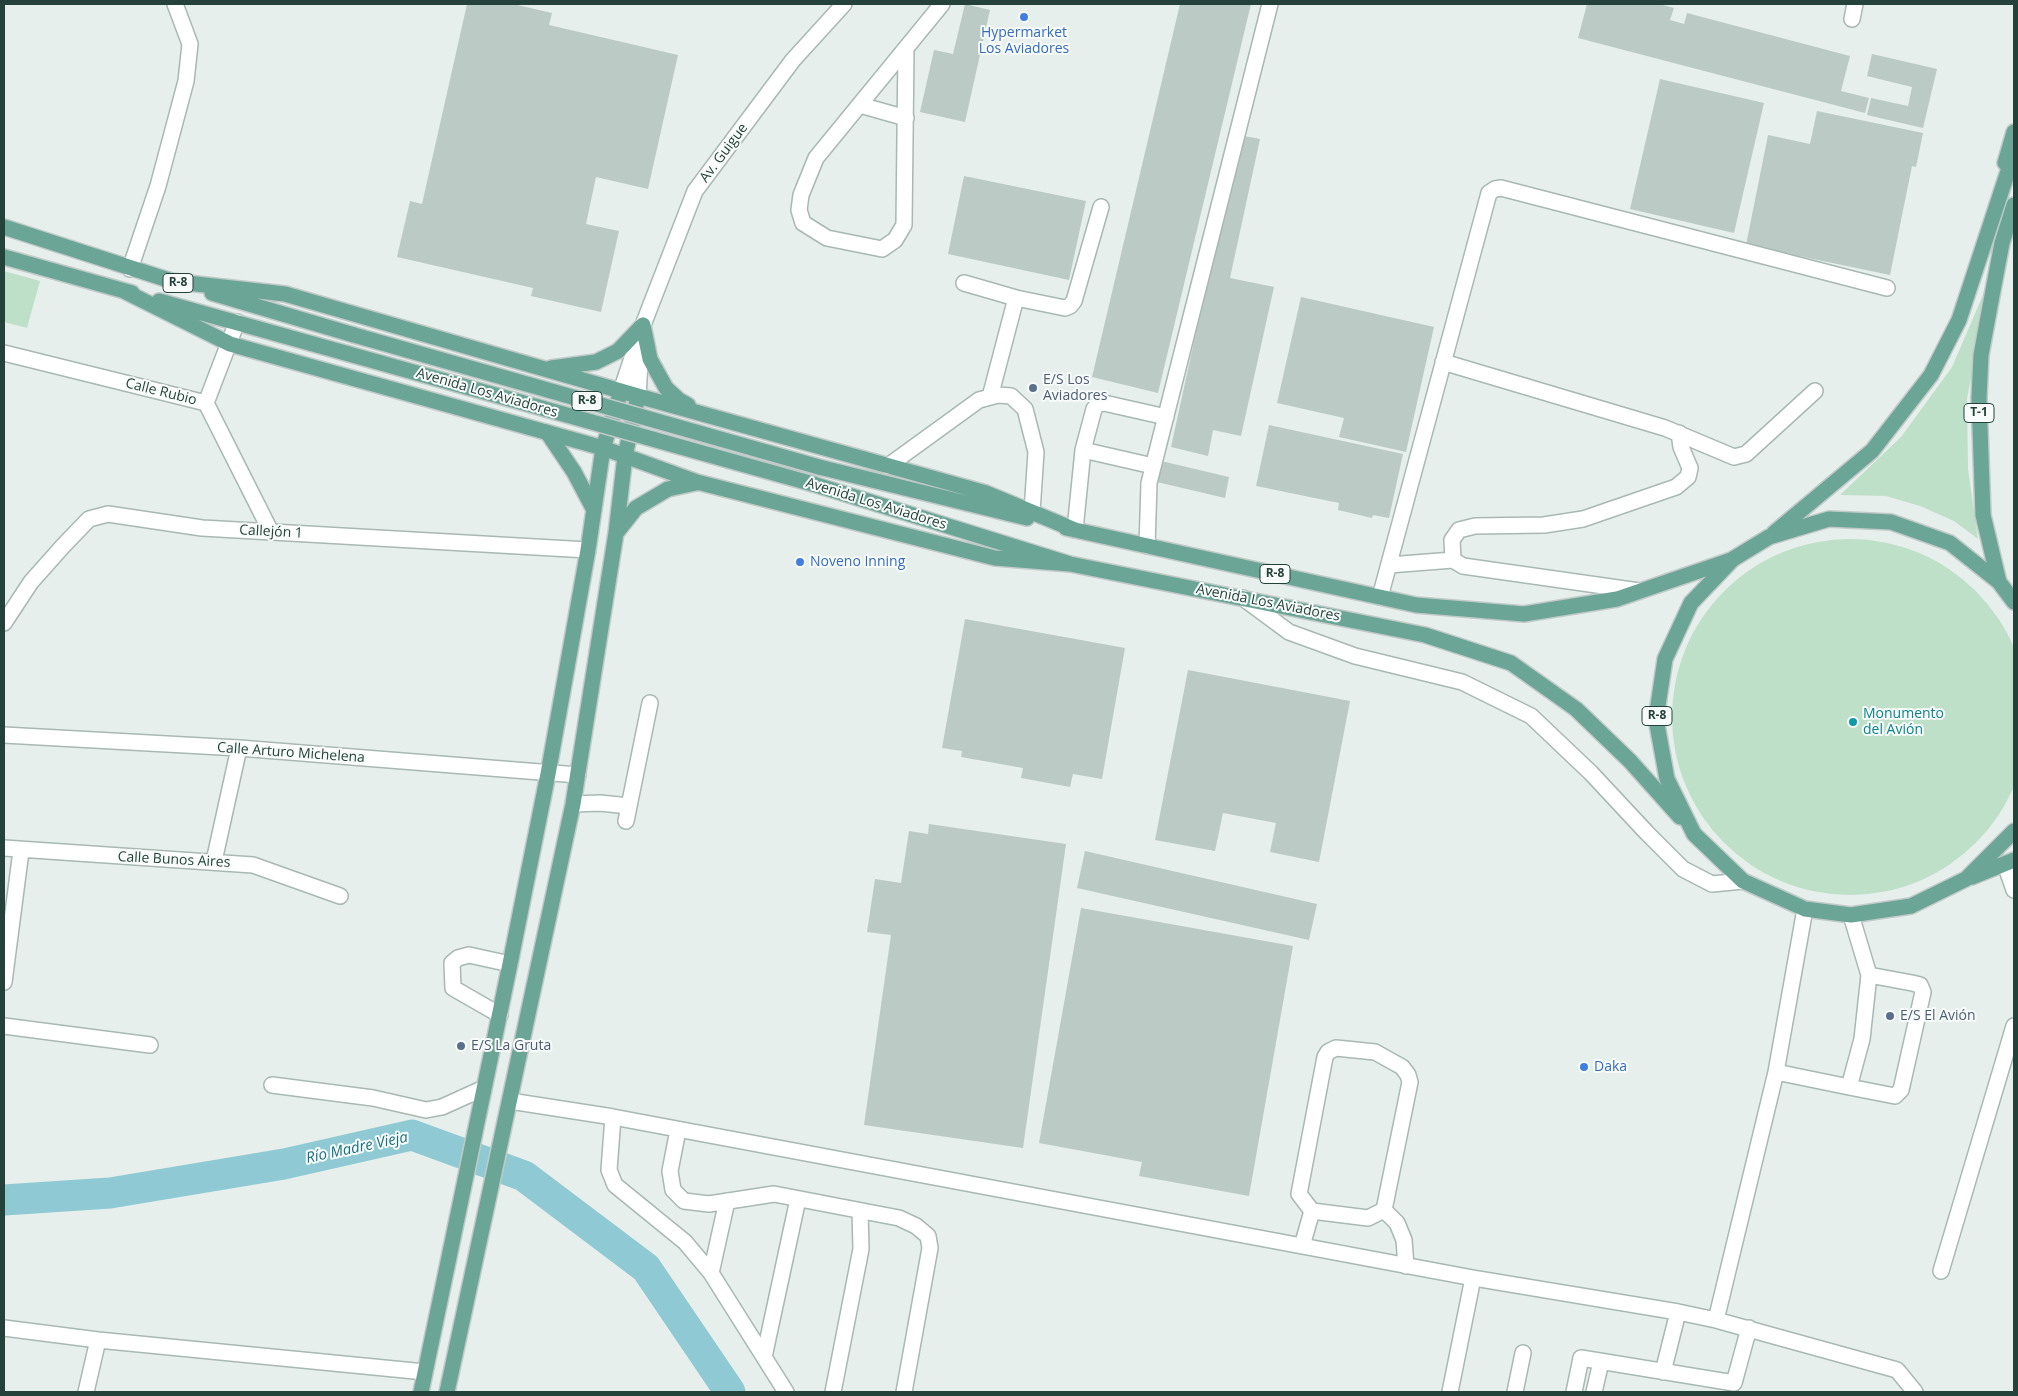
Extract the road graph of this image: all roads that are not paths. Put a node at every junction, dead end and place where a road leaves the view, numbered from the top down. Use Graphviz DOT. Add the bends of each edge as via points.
graph roads {
  1 [pos="175,4"];
  2 [pos="844,4"];
  3 [pos="942,4"];
  4 [pos="1270,4"];
  5 [pos="1855,4"];
  6 [pos="1852,19"];
  7 [pos="906,48"];
  8 [pos="860,106"];
  9 [pos="906,118"];
  10 [pos="2014,132"];
  11 [pos="2014,153"];
  12 [pos="2014,205"];
  13 [pos="1101,207"];
  14 [pos="2014,220"];
  15 [pos="4,227"];
  16 [pos="2002,243"];
  17 [pos="1981,256"];
  18 [pos="4,257"];
  19 [pos="130,269"];
  20 [pos="170,280"];
  21 [pos="964,283"];
  22 [pos="1886,288"];
  23 [pos="124,291"];
  24 [pos="1016,298"];
  25 [pos="236,322"];
  26 [pos="643,325"];
  27 [pos="230,344"];
  28 [pos="4,353"];
  29 [pos="1443,362"];
  30 [pos="542,369"];
  31 [pos="621,391"];
  32 [pos="1815,391"];
  33 [pos="638,396"];
  34 [pos="990,397"];
  35 [pos="206,404"];
  36 [pos="710,416"];
  37 [pos="1166,417"];
  38 [pos="547,432"];
  39 [pos="1679,433"];
  40 [pos="602,448"];
  41 [pos="1083,450"];
  42 [pos="626,456"];
  43 [pos="888,466"];
  44 [pos="1153,466"];
  45 [pos="697,482"];
  46 [pos="594,510"];
  47 [pos="1032,512"];
  48 [pos="1075,530"];
  49 [pos="271,532"];
  50 [pos="616,534"];
  51 [pos="1769,537"];
  52 [pos="1147,546"];
  53 [pos="588,550"];
  54 [pos="1733,559"];
  55 [pos="1453,560"];
  56 [pos="1070,564"];
  57 [pos="1389,565"];
  58 [pos="1999,582"];
  59 [pos="1639,591"];
  60 [pos="1380,597"];
  61 [pos="1243,598"];
  62 [pos="2014,602"];
  63 [pos="4,623"];
  64 [pos="650,703"];
  65 [pos="4,735"];
  66 [pos="239,748"];
  67 [pos="548,774"];
  68 [pos="578,775"];
  69 [pos="573,804"];
  70 [pos="629,806"];
  71 [pos="626,821"];
  72 [pos="2014,831"];
  73 [pos="1694,834"];
  74 [pos="4,848"];
  75 [pos="21,851"];
  76 [pos="214,861"];
  77 [pos="2010,862"];
  78 [pos="1966,879"];
  79 [pos="1743,881"];
  80 [pos="2014,890"];
  81 [pos="340,896"];
  82 [pos="1805,909"];
  83 [pos="1851,914"];
  84 [pos="510,964"];
  85 [pos="1870,975"];
  86 [pos="4,982"];
  87 [pos="500,1015"];
  88 [pos="4,1026"];
  89 [pos="2014,1026"];
  90 [pos="150,1044"];
  91 [pos="1776,1072"];
  92 [pos="272,1085"];
  93 [pos="1849,1087"];
  94 [pos="484,1088"];
  95 [pos="510,1101"];
  96 [pos="613,1117"];
  97 [pos="678,1130"];
  98 [pos="798,1199"];
  99 [pos="727,1201"];
  100 [pos="1384,1210"];
  101 [pos="860,1211"];
  102 [pos="1312,1211"];
  103 [pos="1302,1246"];
  104 [pos="1406,1266"];
  105 [pos="1941,1271"];
  106 [pos="711,1273"];
  107 [pos="1473,1278"];
  108 [pos="1678,1312"];
  109 [pos="1716,1320"];
  110 [pos="4,1328"];
  111 [pos="1749,1328"];
  112 [pos="98,1340"];
  113 [pos="1523,1353"];
  114 [pos="764,1357"];
  115 [pos="1601,1362"];
  116 [pos="425,1372"];
  117 [pos="1663,1372"];
  118 [pos="86,1392"];
  119 [pos="421,1392"];
  120 [pos="447,1392"];
  121 [pos="786,1392"];
  122 [pos="832,1392"];
  123 [pos="904,1392"];
  124 [pos="1450,1392"];
  125 [pos="1515,1392"];
  126 [pos="1574,1392"];
  127 [pos="1594,1392"];
  128 [pos="1915,1392"];
  1 -- 19 [label="street" via="190,44 186,81 158,186"];
  2 -- 26 [label="street, Av. Guigue" via="793,60 695,191"];
  3 -- 7 [label="street"];
  4 -- 37 [label="street"];
  5 -- 6 [label="street"];
  7 -- 8 [label="street"];
  7 -- 9 [label="street"];
  8 -- 9 [label="street"];
  8 -- 9 [label="street" via="816,158 801,195 799,210 803,223 827,238 882,249 895,240 904,225"];
  10 -- 17 [label="main road, R-8"];
  11 -- 17 [label="main road, R-8"];
  12 -- 16 [label="main road, T-1"];
  13 -- 24 [label="street" via="1070,306 1065,308"];
  14 -- 16 [label="main road, T-1"];
  15 -- 19 [label="main road, Avenida Los Aviadores / R-8"];
  16 -- 58 [label="main road, T-1" via="1982,355 1978,407 1983,515"];
  17 -- 51 [label="main road, R-8" via="1960,320 1931,375 1872,451"];
  18 -- 23 [label="main road, Avenida Los Aviadores / R-8"];
  19 -- 20 [label="main road, Avenida Los Aviadores / R-8"];
  20 -- 30 [label="main road, R-8" via="285,294"];
  20 -- 48 [label="main road, Avenida Los Aviadores / R-8, bridge" via="819,466"];
  21 -- 24 [label="street"];
  22 -- 29 [label="street" via="1495,189 1489,193"];
  23 -- 25 [label="main road, Avenida Los Aviadores / R-8"];
  23 -- 27 [label="main road"];
  24 -- 34 [label="street"];
  25 -- 27 [label="street"];
  25 -- 56 [label="main road, Avenida Los Aviadores / R-8, bridge" via="813,484"];
  26 -- 30 [label="main road" via="618,351 596,362"];
  26 -- 31 [label="street"];
  26 -- 33 [label="street"];
  26 -- 36 [label="main road" via="650,359 666,388 679,400"];
  27 -- 35 [label="street"];
  27 -- 38 [label="main road"];
  28 -- 35 [label="street, Calle Rubio"];
  29 -- 39 [label="street"];
  29 -- 57 [label="street"];
  30 -- 31 [label="main road, R-8"];
  31 -- 33 [label="main road"];
  31 -- 40 [label="main road"];
  32 -- 39 [label="street" via="1746,454 1734,457 1722,454"];
  33 -- 36 [label="main road"];
  33 -- 42 [label="main road"];
  34 -- 43 [label="street" via="979,400"];
  34 -- 47 [label="street" via="1011,396 1025,409 1036,452"];
  35 -- 49 [label="street, Calle Rubio"];
  36 -- 43 [label="main road"];
  37 -- 41 [label="street" via="1098,404"];
  37 -- 44 [label="street"];
  38 -- 40 [label="main road"];
  38 -- 46 [label="main road"];
  39 -- 55 [label="street" via="1680,447 1690,468 1688,477 1676,487 1583,519 1544,525 1475,526 1459,530 1452,540"];
  40 -- 42 [label="main road"];
  40 -- 46 [label="main road"];
  41 -- 44 [label="street"];
  41 -- 48 [label="street"];
  42 -- 45 [label="main road, R-8"];
  42 -- 50 [label="main road"];
  43 -- 47 [label="main road" via="986,493"];
  44 -- 52 [label="street" via="1149,483"];
  45 -- 50 [label="main road" via="668,489 636,508"];
  45 -- 56 [label="main road, R-8" via="996,558"];
  46 -- 53 [label="main road"];
  47 -- 48 [label="main road"];
  48 -- 52 [label="main road, Avenida Los Aviadores / R-8"];
  49 -- 53 [label="street, Callejón 1"];
  49 -- 63 [label="street, Callejón 1" via="202,528 108,514 89,519 31,582"];
  50 -- 68 [label="main road"];
  51 -- 54 [label="main road, R-8"];
  51 -- 58 [label="main road, R-8" via="1829,519 1891,522 1950,543"];
  52 -- 60 [label="main road, Avenida Los Aviadores / R-8"];
  53 -- 67 [label="main road"];
  54 -- 59 [label="main road, Avenida Los Aviadores / R-8"];
  54 -- 73 [label="main road, R-8" via="1691,603 1664,658 1656,719 1666,779"];
  55 -- 57 [label="street"];
  55 -- 59 [label="street" via="1463,566"];
  56 -- 61 [label="main road, Avenida Los Aviadores / R-8"];
  57 -- 60 [label="street"];
  58 -- 62 [label="main road, R-8"];
  59 -- 60 [label="main road, Avenida Los Aviadores / R-8" via="1617,599 1524,614 1416,605"];
  61 -- 73 [label="main road, Avenida Los Aviadores / R-8" via="1425,634 1511,663 1576,709 1630,761"];
  61 -- 79 [label="street" via="1289,632 1355,656 1462,682 1531,716 1683,869 1712,884"];
  64 -- 70 [label="street"];
  65 -- 66 [label="street, Calle Arturo Michelena"];
  66 -- 67 [label="street, Calle Arturo Michelena"];
  66 -- 76 [label="street"];
  67 -- 68 [label="street, Calle Arturo Michelena"];
  67 -- 84 [label="main road"];
  68 -- 69 [label="main road"];
  69 -- 70 [label="street"];
  69 -- 95 [label="main road"];
  70 -- 71 [label="street"];
  72 -- 78 [label="main road, R-8"];
  73 -- 79 [label="main road, R-8"];
  74 -- 75 [label="street, Calle Bunos Aires"];
  75 -- 76 [label="street, Calle Bunos Aires"];
  75 -- 86 [label="street"];
  76 -- 81 [label="street, Calle Bunos Aires" via="253,865"];
  77 -- 78 [label="main road, R-8"];
  77 -- 80 [label="street"];
  78 -- 83 [label="main road, R-8" via="1911,906"];
  79 -- 82 [label="main road, R-8"];
  82 -- 83 [label="main road, R-8"];
  82 -- 91 [label="street"];
  83 -- 85 [label="street"];
  84 -- 87 [label="main road"];
  84 -- 87 [label="street" via="469,955 452,963 453,988"];
  85 -- 93 [label="street" via="1862,1039"];
  85 -- 93 [label="street" via="1912,983 1920,986 1923,992 1901,1090 1895,1096"];
  87 -- 94 [label="main road"];
  88 -- 90 [label="street"];
  89 -- 105 [label="street"];
  91 -- 93 [label="street"];
  91 -- 109 [label="street"];
  92 -- 94 [label="street" via="373,1098 426,1110 442,1107"];
  94 -- 116 [label="main road"];
  95 -- 96 [label="street"];
  95 -- 120 [label="main road"];
  96 -- 97 [label="street"];
  96 -- 106 [label="street" via="609,1170 615,1185 686,1242"];
  97 -- 99 [label="street" via="670,1171 673,1190 684,1201 709,1204"];
  97 -- 103 [label="street"];
  98 -- 99 [label="street" via="774,1194"];
  98 -- 101 [label="street"];
  98 -- 114 [label="street"];
  99 -- 106 [label="street"];
  100 -- 102 [label="street" via="1368,1218"];
  100 -- 102 [label="street" via="1410,1082 1408,1075 1402,1067 1375,1052 1336,1048 1325,1057 1299,1194"];
  100 -- 104 [label="street" via="1397,1223 1404,1240"];
  101 -- 122 [label="street" via="862,1249"];
  101 -- 123 [label="street" via="898,1218 928,1236 930,1248"];
  102 -- 103 [label="street"];
  103 -- 104 [label="street"];
  104 -- 107 [label="street"];
  106 -- 114 [label="street"];
  107 -- 108 [label="street"];
  107 -- 124 [label="street"];
  108 -- 109 [label="street"];
  108 -- 117 [label="street"];
  109 -- 111 [label="street"];
  110 -- 112 [label="street"];
  111 -- 117 [label="street" via="1734,1383"];
  111 -- 128 [label="street" via="1897,1370"];
  112 -- 116 [label="street"];
  112 -- 118 [label="street"];
  113 -- 125 [label="street"];
  114 -- 121 [label="street"];
  115 -- 117 [label="street"];
  115 -- 126 [label="street" via="1581,1358"];
  115 -- 127 [label="street"];
  116 -- 119 [label="main road"];
}
